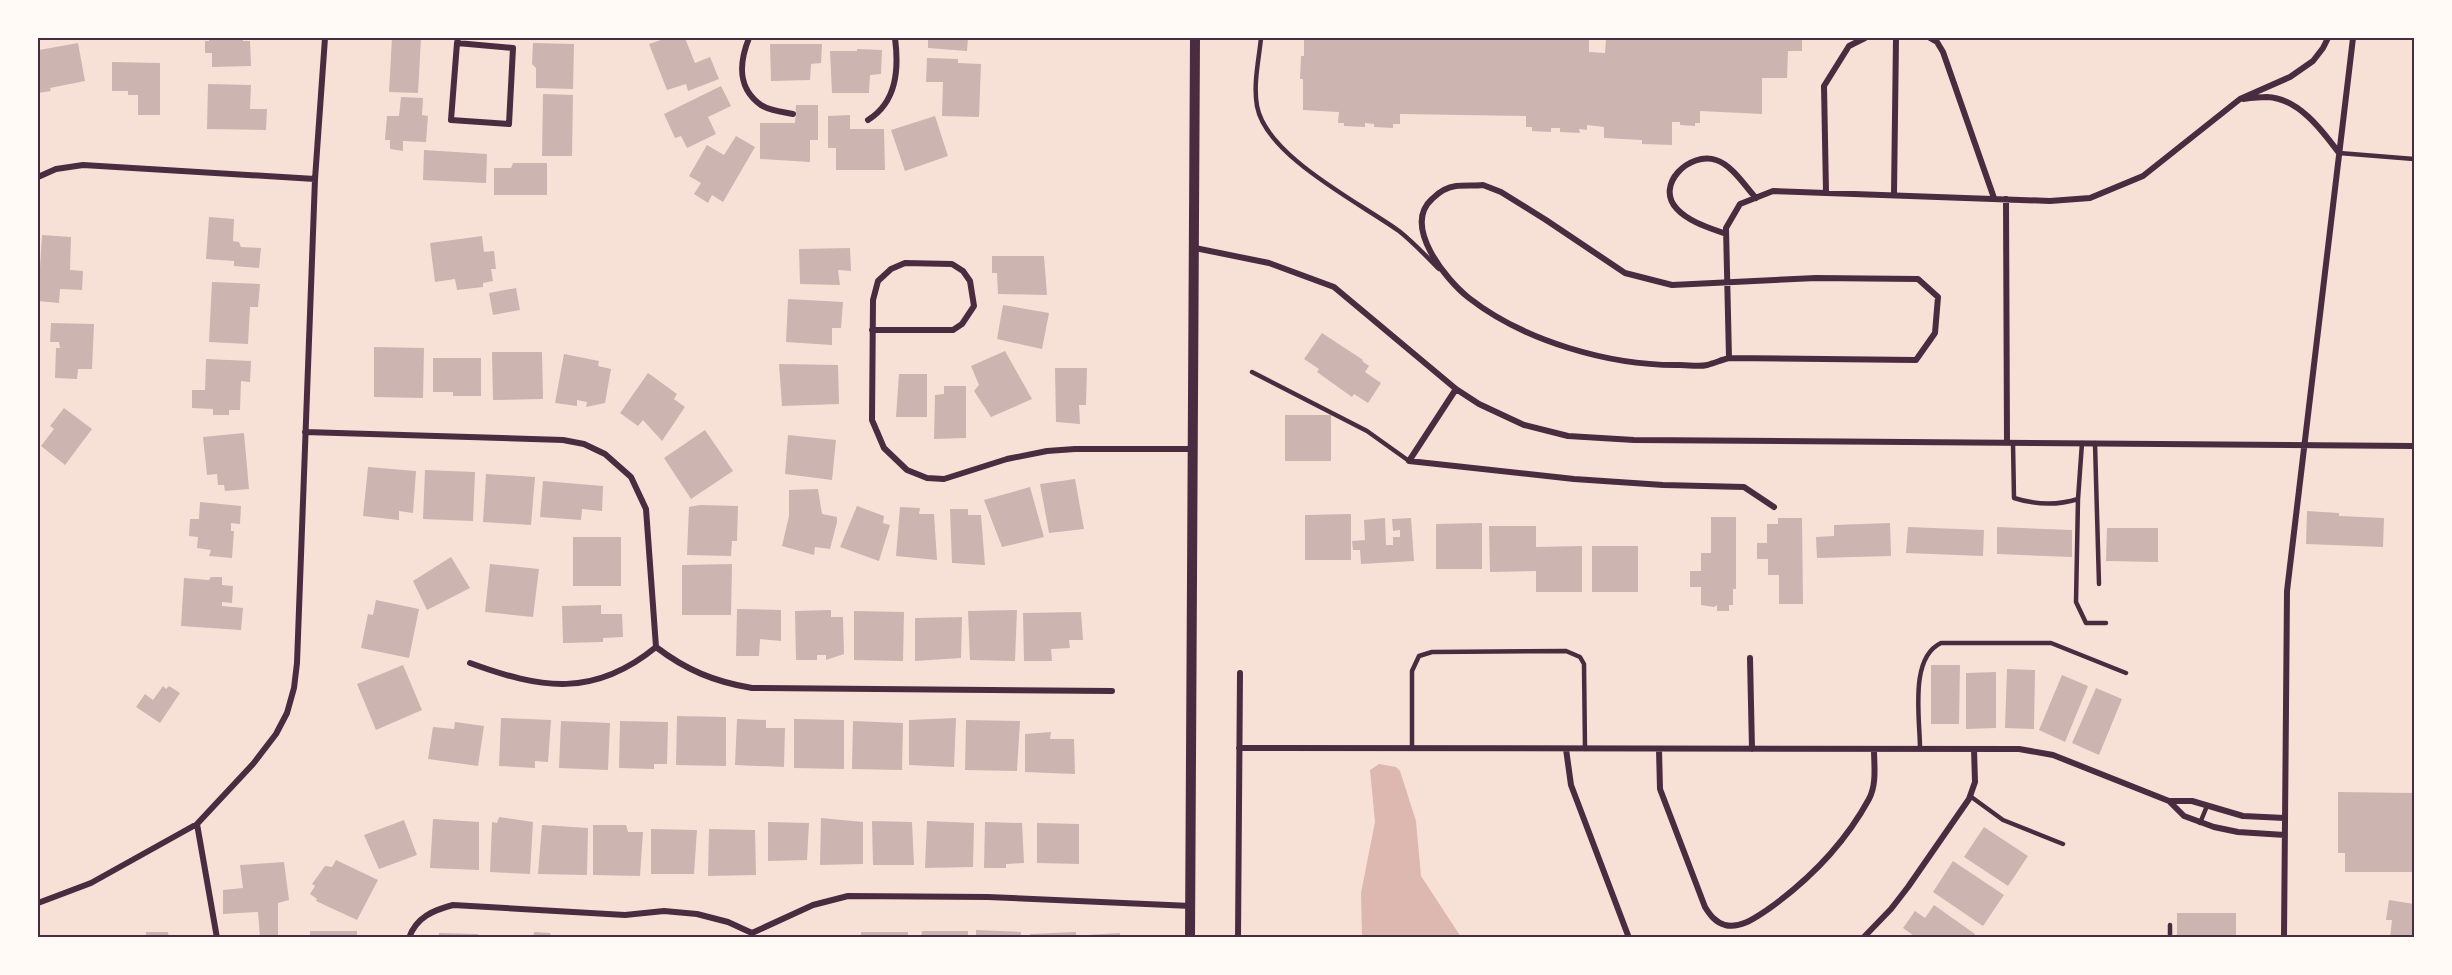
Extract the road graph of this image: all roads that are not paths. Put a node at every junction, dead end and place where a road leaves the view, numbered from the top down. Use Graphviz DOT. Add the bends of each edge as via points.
graph roads {
  1 [pos="325,38"];
  2 [pos="749,38"];
  3 [pos="895,38"];
  4 [pos="1195,38"];
  5 [pos="1261,38"];
  6 [pos="1865,38"];
  7 [pos="1896,38"];
  8 [pos="1930,38"];
  9 [pos="2328,38"];
  10 [pos="2353,38"];
  11 [pos="457,40"];
  12 [pos="2240,99"];
  13 [pos="793,114"];
  14 [pos="868,120"];
  15 [pos="2339,153"];
  16 [pos="2415,159"];
  17 [pos="38,177"];
  18 [pos="315,179"];
  19 [pos="1826,192"];
  20 [pos="1894,194"];
  21 [pos="1756,198"];
  22 [pos="1994,198"];
  23 [pos="2006,199"];
  24 [pos="1726,234"];
  25 [pos="1195,248"];
  26 [pos="1443,273"];
  27 [pos="1728,281"];
  28 [pos="872,330"];
  29 [pos="1729,358"];
  30 [pos="1252,372"];
  31 [pos="1456,389"];
  32 [pos="305,432"];
  33 [pos="2010,443"];
  34 [pos="2082,443"];
  35 [pos="2095,443"];
  36 [pos="2304,445"];
  37 [pos="2415,446"];
  38 [pos="1193,449"];
  39 [pos="1408,461"];
  40 [pos="2078,499"];
  41 [pos="1774,507"];
  42 [pos="2099,584"];
  43 [pos="2106,623"];
  44 [pos="656,647"];
  45 [pos="1750,658"];
  46 [pos="470,663"];
  47 [pos="1240,673"];
  48 [pos="2126,673"];
  49 [pos="1112,691"];
  50 [pos="1239,748"];
  51 [pos="1412,748"];
  52 [pos="1566,748"];
  53 [pos="1585,748"];
  54 [pos="1659,748"];
  55 [pos="1752,748"];
  56 [pos="1874,748"];
  57 [pos="1920,748"];
  58 [pos="1974,749"];
  59 [pos="1970,796"];
  60 [pos="2169,801"];
  61 [pos="2207,806"];
  62 [pos="2285,818"];
  63 [pos="2200,823"];
  64 [pos="197,824"];
  65 [pos="2285,835"];
  66 [pos="2063,844"];
  67 [pos="38,903"];
  68 [pos="1191,906"];
  69 [pos="2170,925"];
  70 [pos="751,935"];
  71 [pos="217,938"];
  72 [pos="409,938"];
  73 [pos="1191,938"];
  74 [pos="1238,938"];
  75 [pos="1629,938"];
  76 [pos="1863,938"];
  77 [pos="2170,938"];
  78 [pos="2284,938"];
  1 -- 18 [label="street"];
  2 -- 13 [label="street" via="741,74 745,88 761,105"];
  3 -- 14 [label="street" via="898,58 894,82 886,105"];
  4 -- 25 [label="street"];
  5 -- 26 [label="lane" via="1257,107 1268,129 1319,180 1400,232"];
  6 -- 19 [label="street" via="1849,46 1824,86"];
  7 -- 20 [label="street"];
  8 -- 22 [label="street" via="1943,52"];
  9 -- 12 [label="street" via="2313,61 2290,77"];
  10 -- 15 [label="street"];
  11 -- 11 [label="street" via="451,120 509,124 513,48"];
  12 -- 15 [label="street" via="2269,97 2292,105 2312,120"];
  12 -- 23 [label="street" via="2144,176 2090,198"];
  15 -- 16 [label="lane"];
  15 -- 36 [label="street"];
  17 -- 18 [label="street" via="56,169 83,165"];
  18 -- 32 [label="street"];
  19 -- 20 [label="street"];
  19 -- 21 [label="street" via="1773,191"];
  20 -- 22 [label="street"];
  21 -- 24 [label="street" via="1740,204"];
  21 -- 24 [label="street" via="1715,159 1704,158 1682,166 1673,177 1669,193 1676,208"];
  22 -- 23 [label="street"];
  23 -- 33 [label="street"];
  24 -- 27 [label="street"];
  25 -- 31 [label="street" via="1269,263 1334,287"];
  25 -- 38 [label="street"];
  26 -- 27 [label="street" via="1424,237 1421,221 1425,205 1454,186 1484,185 1546,220 1625,273 1672,285"];
  26 -- 29 [label="street" via="1469,298 1549,342 1621,361 1668,366 1706,365"];
  27 -- 29 [label="street"];
  27 -- 29 [label="street" via="1918,279 1938,297 1935,333 1916,360"];
  28 -- 28 [label="street" via="878,281 891,269 905,263 952,264 970,281 974,306 953,330"];
  28 -- 38 [label="street" via="872,420 884,448 907,470 927,478 944,479 1047,451"];
  30 -- 39 [label="lane" via="1367,431"];
  31 -- 33 [label="street" via="1524,425 1568,436 1608,440"];
  31 -- 39 [label="street"];
  32 -- 44 [label="street" via="563,440 605,454 631,477 646,509"];
  32 -- 64 [label="street" via="294,688 276,734"];
  33 -- 34 [label="street"];
  33 -- 40 [label="lane" via="2014,498 2035,505"];
  34 -- 35 [label="street"];
  34 -- 40 [label="lane"];
  35 -- 36 [label="street"];
  35 -- 42 [label="lane"];
  36 -- 37 [label="street"];
  36 -- 62 [label="street" via="2287,591"];
  38 -- 68 [label="street"];
  39 -- 41 [label="street" via="1574,479 1744,487"];
  40 -- 43 [label="lane" via="2076,602 2086,622"];
  44 -- 46 [label="street" via="619,673 574,684 549,684 504,675"];
  44 -- 49 [label="street" via="701,675 752,688"];
  45 -- 55 [label="street"];
  47 -- 50 [label="street"];
  48 -- 57 [label="lane" via="2051,643 1941,643 1927,653 1920,672"];
  50 -- 51 [label="street"];
  50 -- 74 [label="street"];
  51 -- 52 [label="street"];
  51 -- 53 [label="lane" via="1412,671 1419,656 1432,652 1566,651 1580,657 1584,664"];
  52 -- 53 [label="street"];
  52 -- 75 [label="street" via="1571,785"];
  53 -- 54 [label="street"];
  54 -- 55 [label="street"];
  54 -- 56 [label="street" via="1662,797 1705,907 1717,921 1731,926 1754,919 1789,895 1840,841 1873,791"];
  55 -- 56 [label="street"];
  56 -- 57 [label="street"];
  57 -- 58 [label="street"];
  58 -- 59 [label="street" via="1975,782"];
  58 -- 60 [label="street" via="2043,752"];
  59 -- 66 [label="lane" via="2003,820"];
  59 -- 76 [label="street" via="1908,887"];
  60 -- 61 [label="street" via="2192,801"];
  60 -- 63 [label="street" via="2184,816"];
  61 -- 62 [label="street" via="2243,816"];
  61 -- 63 [label="lane"];
  62 -- 65 [label="street"];
  63 -- 65 [label="street" via="2238,832"];
  64 -- 67 [label="street" via="91,883"];
  64 -- 71 [label="street"];
  65 -- 78 [label="street"];
  68 -- 70 [label="street" via="988,897 848,896 813,905"];
  68 -- 73 [label="street"];
  69 -- 77 [label="lane"];
  70 -- 72 [label="street" via="728,922 686,913 625,915 453,905 422,918"];
}
